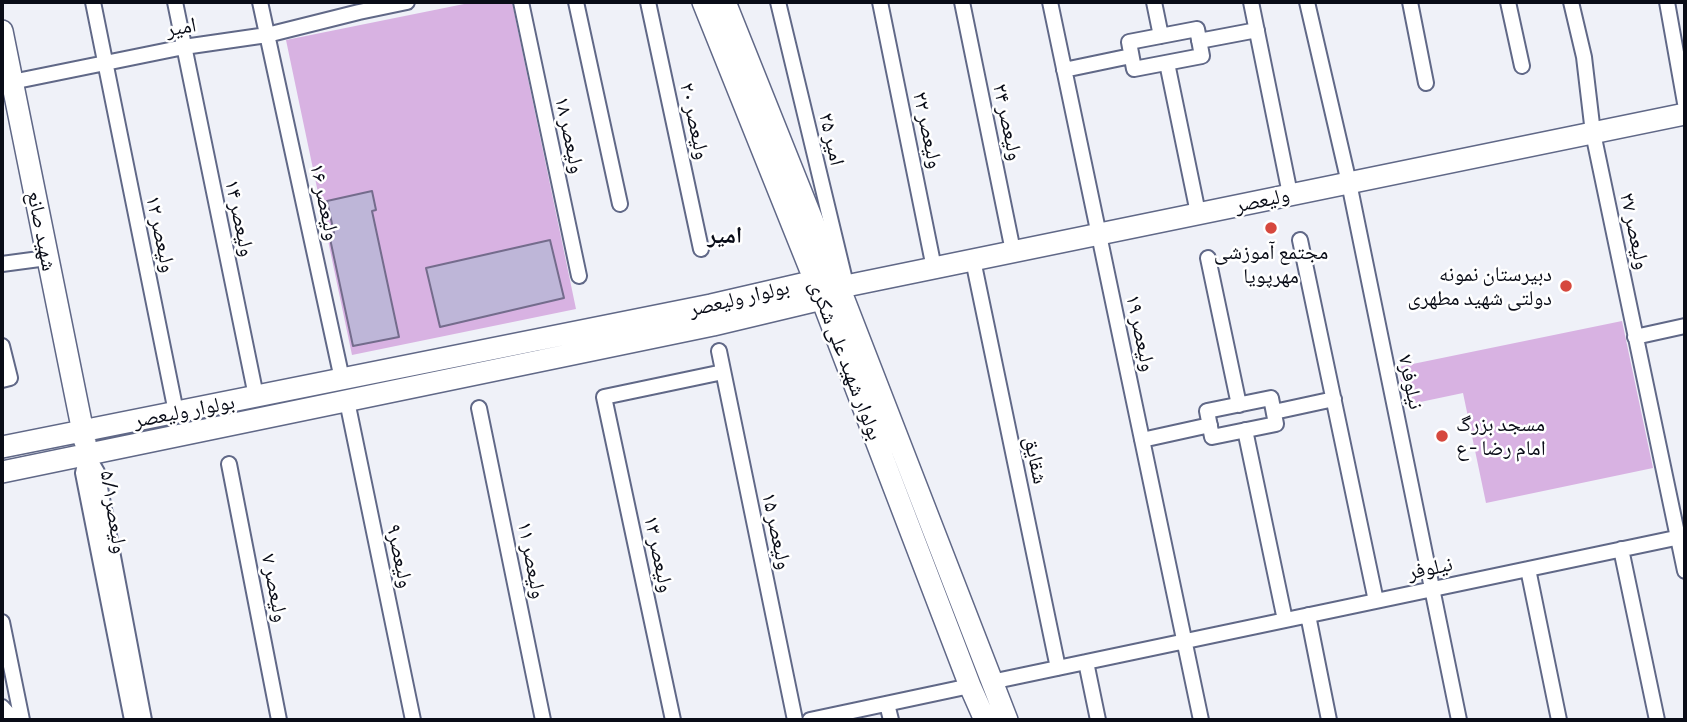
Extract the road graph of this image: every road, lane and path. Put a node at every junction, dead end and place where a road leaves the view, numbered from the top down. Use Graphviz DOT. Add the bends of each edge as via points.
graph roads {
  1 [pos="93,2"];
  2 [pos="175,2"];
  3 [pos="261,2"];
  4 [pos="407,2"];
  5 [pos="521,2"];
  6 [pos="576,2"];
  7 [pos="648,2"];
  8 [pos="703,2"];
  9 [pos="725,2"];
  10 [pos="778,2"];
  11 [pos="880,2"];
  12 [pos="962,2"];
  13 [pos="1050,2"];
  14 [pos="1154,2"];
  15 [pos="1251,2"];
  16 [pos="1307,2"];
  17 [pos="1410,2"];
  18 [pos="1508,2"];
  19 [pos="1571,2"];
  20 [pos="1667,2"];
  21 [pos="358,7"];
  22 [pos="1257,30"];
  23 [pos="2,31"];
  24 [pos="267,35"];
  25 [pos="1161,36"];
  26 [pos="1199,41"];
  27 [pos="184,47"];
  28 [pos="1132,56"];
  29 [pos="105,63"];
  30 [pos="1167,63"];
  31 [pos="1522,66"];
  32 [pos="1064,70"];
  33 [pos="7,83"];
  34 [pos="1426,83"];
  35 [pos="1685,103"];
  36 [pos="1685,114"];
  37 [pos="1593,132"];
  38 [pos="1349,183"];
  39 [pos="1290,194"];
  40 [pos="620,204"];
  41 [pos="1198,213"];
  42 [pos="1099,234"];
  43 [pos="1300,240"];
  44 [pos="701,249"];
  45 [pos="1013,251"];
  46 [pos="47,258"];
  47 [pos="1208,258"];
  48 [pos="973,260"];
  49 [pos="2,264"];
  50 [pos="934,268"];
  51 [pos="579,276"];
  52 [pos="831,288"];
  53 [pos="1685,326"];
  54 [pos="1635,337"];
  55 [pos="2,346"];
  56 [pos="719,351"];
  57 [pos="723,372"];
  58 [pos="6,379"];
  59 [pos="342,379"];
  60 [pos="256,396"];
  61 [pos="1334,399"];
  62 [pos="347,401"];
  63 [pos="1239,404"];
  64 [pos="479,408"];
  65 [pos="176,412"];
  66 [pos="1274,412"];
  67 [pos="1210,425"];
  68 [pos="1245,430"];
  69 [pos="83,431"];
  70 [pos="1142,440"];
  71 [pos="2,447"];
  72 [pos="87,455"];
  73 [pos="229,464"];
  74 [pos="2,472"];
  75 [pos="1681,537"];
  76 [pos="1621,550"];
  77 [pos="1528,569"];
  78 [pos="1685,571"];
  79 [pos="1432,589"];
  80 [pos="1376,601"];
  81 [pos="1308,615"];
  82 [pos="1285,620"];
  83 [pos="2,622"];
  84 [pos="1184,641"];
  85 [pos="1086,662"];
  86 [pos="1058,668"];
  87 [pos="981,684"];
  88 [pos="887,704"];
  89 [pos="2,707"];
  90 [pos="14,720"];
  91 [pos="22,720"];
  92 [pos="132,720"];
  93 [pos="144,720"];
  94 [pos="279,720"];
  95 [pos="413,720"];
  96 [pos="543,720"];
  97 [pos="673,720"];
  98 [pos="794,720"];
  99 [pos="810,720"];
  100 [pos="891,720"];
  101 [pos="985,720"];
  102 [pos="1007,720"];
  103 [pos="1098,720"];
  104 [pos="1201,720"];
  105 [pos="1329,720"];
  106 [pos="1459,720"];
  107 [pos="1559,720"];
  108 [pos="1657,720"];
  1 -- 29 [label="street, ولیعصر ۱۲"];
  2 -- 27 [label="street, ولیعصر ۱۴"];
  3 -- 24 [label="street, ولیعصر ۱۶"];
  4 -- 21 [label="street, امیر"];
  5 -- 51 [label="street, ولیعصر ۱۸"];
  6 -- 40 [label="street"];
  7 -- 44 [label="street, ولیعصر ۲۰"];
  8 -- 52 [label="street, بولوار شهید علی شکری"];
  9 -- 52 [label="street, بولوار شهید علی شکری"];
  10 -- 52 [label="street, امیر ۲۵" via="831,228"];
  11 -- 50 [label="street, ولیعصر ۲۲"];
  12 -- 45 [label="street, ولیعصر ۲۴"];
  13 -- 32 [label="street, ولیعصر ۱۹"];
  14 -- 25 [label="street"];
  15 -- 22 [label="street"];
  16 -- 38 [label="street, نیلوفر۷"];
  17 -- 34 [label="street"];
  18 -- 31 [label="street"];
  19 -- 37 [label="street, ولیعصر ۲۷" via="1584,57"];
  20 -- 35 [label="street"];
  21 -- 24 [label="street, امیر"];
  22 -- 26 [label="street"];
  22 -- 39 [label="street"];
  23 -- 33 [label="street, شهید صانع"];
  24 -- 27 [label="street, امیر"];
  24 -- 59 [label="street, ولیعصر ۱۶"];
  25 -- 26 [label="street" via="1197,29"];
  25 -- 28 [label="street" via="1129,43"];
  26 -- 30 [label="street" via="1202,56"];
  27 -- 29 [label="street, امیر"];
  27 -- 60 [label="street, ولیعصر ۱۴"];
  28 -- 30 [label="street" via="1134,69"];
  28 -- 32 [label="street"];
  29 -- 33 [label="street, امیر"];
  29 -- 65 [label="street, ولیعصر ۱۲"];
  30 -- 41 [label="street"];
  32 -- 42 [label="street, ولیعصر ۱۹"];
  33 -- 46 [label="street, شهید صانع"];
  36 -- 37 [label="street, ولیعصر"];
  37 -- 38 [label="street, ولیعصر"];
  37 -- 54 [label="street, ولیعصر ۲۷"];
  38 -- 39 [label="street, ولیعصر"];
  38 -- 79 [label="street, نیلوفر۷"];
  39 -- 41 [label="street, ولیعصر"];
  41 -- 42 [label="street, ولیعصر"];
  42 -- 45 [label="street, ولیعصر"];
  42 -- 70 [label="street, ولیعصر ۱۹"];
  43 -- 61 [label="street"];
  45 -- 48 [label="street, ولیعصر"];
  46 -- 49 [label="street"];
  46 -- 69 [label="street, شهید صانع"];
  47 -- 63 [label="street"];
  48 -- 50 [label="street, ولیعصر"];
  48 -- 86 [label="street, شقایق"];
  50 -- 52 [label="street, ولیعصر"];
  52 -- 59 [label="street, بولوار ولیعصر" via="711,305"];
  52 -- 62 [label="street, بولوار ولیعصر" via="713,325"];
  52 -- 87 [label="street, بولوار شهید علی شکری"];
  53 -- 54 [label="street"];
  54 -- 75 [label="street, ولیعصر ۲۷"];
  55 -- 58 [label="street"];
  56 -- 57 [label="street, ولیعصر ۱۵"];
  57 -- 97 [label="street, ولیعصر ۱۳" via="604,397"];
  57 -- 98 [label="street, ولیعصر ۱۵"];
  59 -- 60 [label="street, بولوار ولیعصر"];
  59 -- 62 [label="street"];
  60 -- 65 [label="street, بولوار ولیعصر"];
  61 -- 66 [label="street"];
  61 -- 80 [label="street"];
  62 -- 72 [label="street, بولوار ولیعصر"];
  62 -- 95 [label="street, ولیعصر۹"];
  63 -- 66 [label="street" via="1271,398"];
  63 -- 67 [label="street" via="1207,411"];
  64 -- 96 [label="street, ولیعصر ۱۱"];
  65 -- 69 [label="street, بولوار ولیعصر"];
  66 -- 68 [label="street" via="1276,424"];
  67 -- 68 [label="street" via="1212,437"];
  67 -- 70 [label="street"];
  68 -- 82 [label="street"];
  69 -- 71 [label="street, بولوار ولیعصر"];
  69 -- 72 [label="street, شهید صانع"];
  70 -- 84 [label="street, ولیعصر ۱۹"];
  72 -- 74 [label="street, بولوار ولیعصر"];
  72 -- 92 [label="street, ولیعصر۵/۱" via="83,473"];
  72 -- 93 [label="street, ولیعصر۵/۱" via="97,472"];
  73 -- 94 [label="street, ولیعصر ۷"];
  75 -- 76 [label="street, نیلوفر"];
  75 -- 78 [label="street, ولیعصر ۲۷"];
  76 -- 77 [label="street, نیلوفر"];
  76 -- 108 [label="street"];
  77 -- 79 [label="street, نیلوفر"];
  77 -- 107 [label="street"];
  79 -- 80 [label="street, نیلوفر"];
  79 -- 106 [label="street, نیلوفر۷"];
  80 -- 81 [label="street, نیلوفر"];
  81 -- 82 [label="street, نیلوفر"];
  81 -- 105 [label="street"];
  82 -- 84 [label="street, نیلوفر"];
  83 -- 91 [label="street"];
  84 -- 85 [label="street, نیلوفر"];
  84 -- 104 [label="street, ولیعصر ۱۹"];
  85 -- 86 [label="street, نیلوفر"];
  85 -- 103 [label="street"];
  86 -- 87 [label="street, نیلوفر"];
  87 -- 88 [label="street, نیلوفر"];
  87 -- 101 [label="street, بولوار شهید علی شکری"];
  87 -- 102 [label="street, بولوار شهید علی شکری"];
  88 -- 99 [label="street, نیلوفر"];
  88 -- 100 [label="street"];
  89 -- 90 [label="street"];
}
